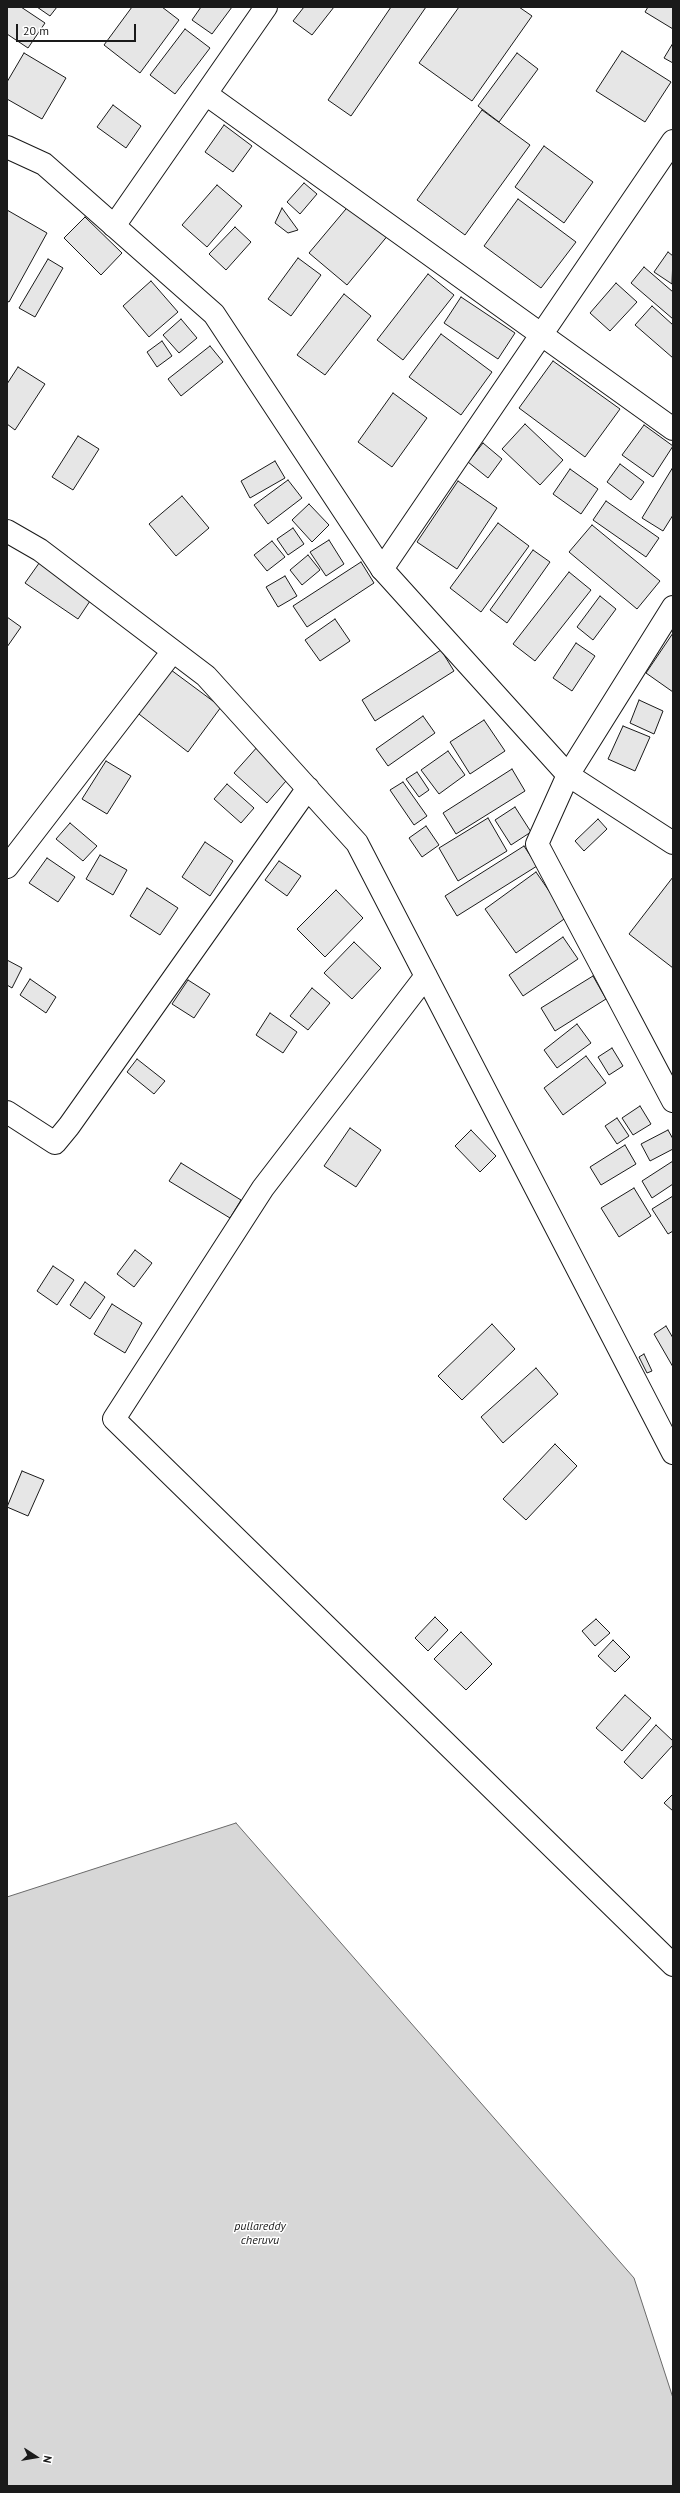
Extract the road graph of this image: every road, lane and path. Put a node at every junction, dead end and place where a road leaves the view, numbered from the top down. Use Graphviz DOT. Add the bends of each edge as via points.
graph roads {
  1 [pos="266,7"];
  2 [pos="206,94"];
  3 [pos="673,141"];
  4 [pos="7,146"];
  5 [pos="114,226"];
  6 [pos="540,334"];
  7 [pos="673,429"];
  8 [pos="7,531"];
  9 [pos="382,570"];
  10 [pos="673,607"];
  11 [pos="172,652"];
  12 [pos="568,775"];
  13 [pos="308,788"];
  14 [pos="673,843"];
  15 [pos="7,867"];
  16 [pos="426,976"];
  17 [pos="673,1101"];
  18 [pos="7,1112"];
  19 [pos="673,1453"];
  20 [pos="673,1965"];
  1 -- 2 [label="street"];
  2 -- 5 [label="street"];
  2 -- 6 [label="street"];
  3 -- 6 [label="street"];
  4 -- 5 [label="street" via="44,164"];
  5 -- 9 [label="street" via="214,314"];
  6 -- 7 [label="street"];
  6 -- 9 [label="street"];
  8 -- 11 [label="street" via="40,550"];
  9 -- 12 [label="street"];
  10 -- 12 [label="street"];
  11 -- 13 [label="street" via="206,676"];
  11 -- 15 [label="street"];
  12 -- 14 [label="street"];
  12 -- 17 [label="street" via="537,844"];
  13 -- 16 [label="street" via="357,843"];
  13 -- 18 [label="street" via="69,1126 54,1143"];
  16 -- 19 [label="street"];
  16 -- 20 [label="street" via="262,1188 114,1419"];
}
